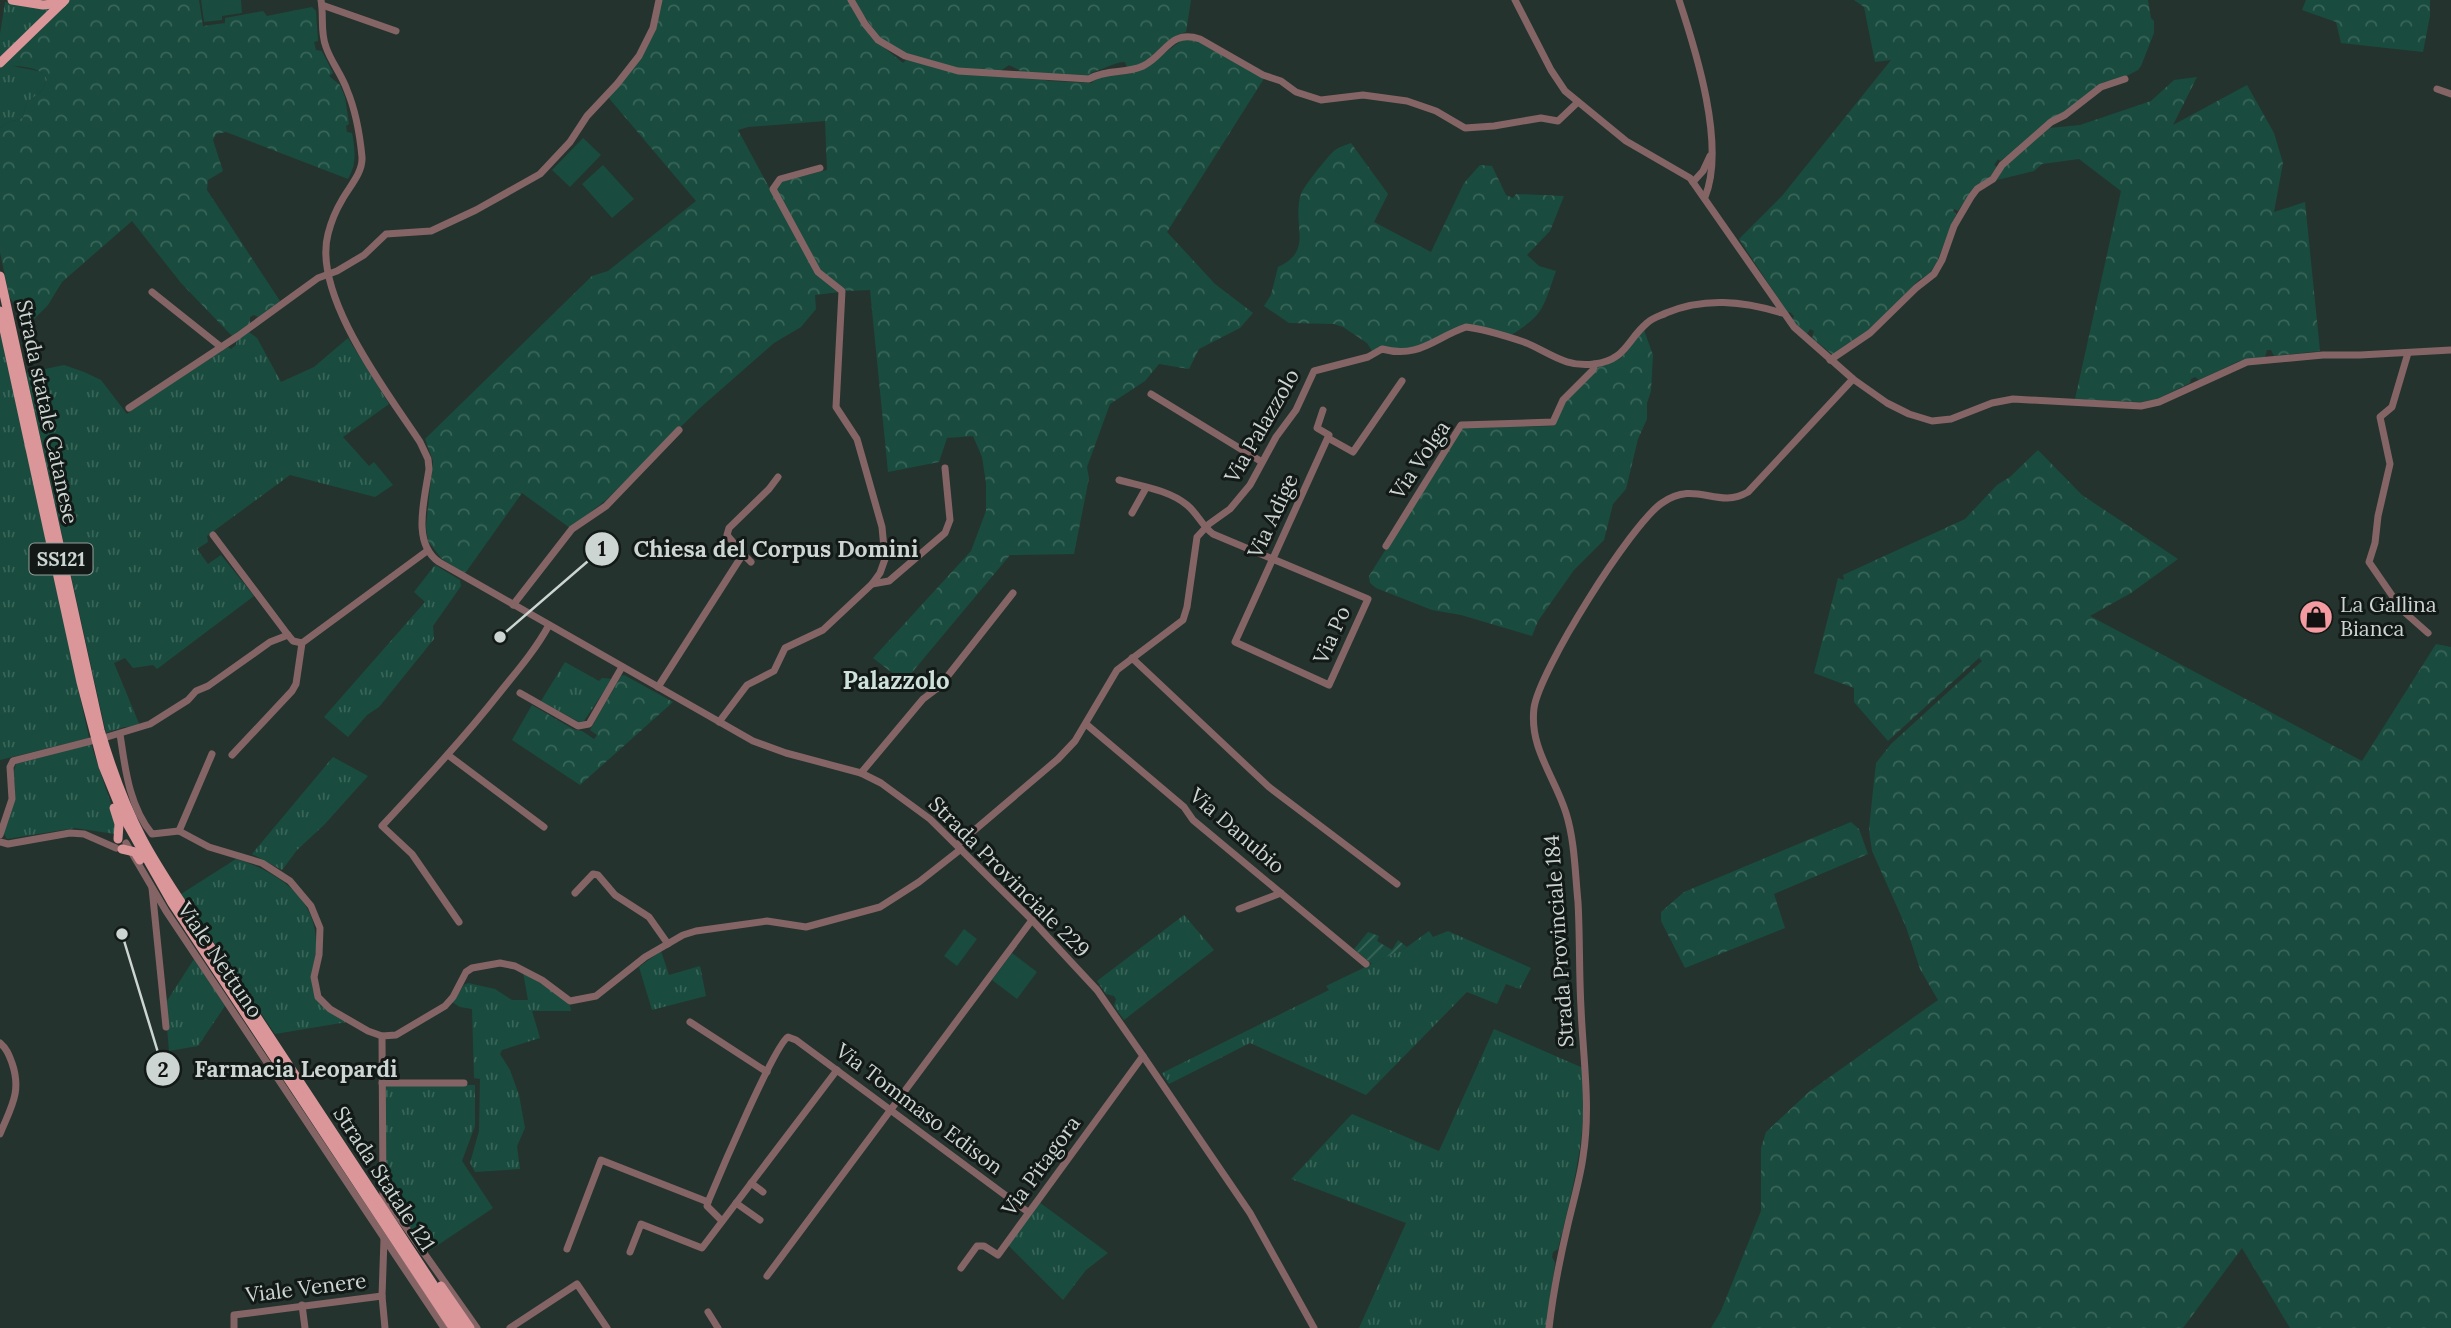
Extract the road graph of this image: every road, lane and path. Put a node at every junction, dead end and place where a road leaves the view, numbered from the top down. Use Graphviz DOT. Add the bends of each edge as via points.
graph roads {
  1 [pos="12,0"];
  2 [pos="659,0"];
  3 [pos="851,0"];
  4 [pos="1514,0"];
  5 [pos="1679,0"];
  6 [pos="63,2"];
  7 [pos="321,2"];
  8 [pos="396,31"];
  9 [pos="0,63"];
  10 [pos="2125,79"];
  11 [pos="2437,89"];
  12 [pos="2451,94"];
  13 [pos="1578,102"];
  14 [pos="1711,152"];
  15 [pos="820,168"];
  16 [pos="1693,182"];
  17 [pos="1705,197"];
  18 [pos="327,274"];
  19 [pos="0,276"];
  20 [pos="152,292"];
  21 [pos="0,312"];
  22 [pos="1782,313"];
  23 [pos="221,347"];
  24 [pos="2451,350"];
  25 [pos="2408,353"];
  26 [pos="1830,360"];
  27 [pos="1595,364"];
  28 [pos="1853,379"];
  29 [pos="1402,381"];
  30 [pos="1151,394"];
  31 [pos="129,408"];
  32 [pos="1323,410"];
  33 [pos="680,430"];
  34 [pos="1328,438"];
  35 [pos="1262,462"];
  36 [pos="945,468"];
  37 [pos="778,477"];
  38 [pos="1119,480"];
  39 [pos="1146,488"];
  40 [pos="1132,513"];
  41 [pos="1205,528"];
  42 [pos="213,535"];
  43 [pos="1386,546"];
  44 [pos="427,551"];
  45 [pos="743,554"];
  46 [pos="1273,559"];
  47 [pos="751,562"];
  48 [pos="872,584"];
  49 [pos="1013,593"];
  50 [pos="513,605"];
  51 [pos="549,625"];
  52 [pos="2428,633"];
  53 [pos="288,635"];
  54 [pos="302,643"];
  55 [pos="1132,658"];
  56 [pos="622,667"];
  57 [pos="1329,685"];
  58 [pos="658,687"];
  59 [pos="520,693"];
  60 [pos="719,722"];
  61 [pos="1086,724"];
  62 [pos="120,734"];
  63 [pos="107,737"];
  64 [pos="91,741"];
  65 [pos="212,754"];
  66 [pos="232,755"];
  67 [pos="448,755"];
  68 [pos="103,766"];
  69 [pos="861,773"];
  70 [pos="544,827"];
  71 [pos="180,831"];
  72 [pos="0,835"];
  73 [pos="0,842"];
  74 [pos="126,845"];
  75 [pos="959,847"];
  76 [pos="1397,884"];
  77 [pos="152,888"];
  78 [pos="575,893"];
  79 [pos="1281,893"];
  80 [pos="1239,909"];
  81 [pos="1032,920"];
  82 [pos="459,922"];
  83 [pos="667,944"];
  84 [pos="1366,964"];
  85 [pos="690,1022"];
  86 [pos="166,1027"];
  87 [pos="382,1036"];
  88 [pos="0,1043"];
  89 [pos="1143,1056"];
  90 [pos="837,1070"];
  91 [pos="767,1072"];
  92 [pos="382,1083"];
  93 [pos="464,1083"];
  94 [pos="892,1110"];
  95 [pos="0,1134"];
  96 [pos="751,1183"];
  97 [pos="763,1192"];
  98 [pos="708,1202"];
  99 [pos="736,1203"];
  100 [pos="1028,1212"];
  101 [pos="760,1220"];
  102 [pos="722,1221"];
  103 [pos="384,1238"];
  104 [pos="567,1249"];
  105 [pos="630,1252"];
  106 [pos="418,1261"];
  107 [pos="961,1268"];
  108 [pos="767,1276"];
  109 [pos="382,1296"];
  110 [pos="302,1306"];
  111 [pos="708,1312"];
  112 [pos="234,1328"];
  113 [pos="305,1328"];
  114 [pos="384,1328"];
  115 [pos="444,1328"];
  116 [pos="453,1328"];
  117 [pos="462,1328"];
  118 [pos="470,1328"];
  119 [pos="477,1328"];
  120 [pos="510,1328"];
  121 [pos="607,1328"];
  122 [pos="718,1328"];
  123 [pos="1314,1328"];
  124 [pos="1549,1328"];
  1 -- 6 [label="main road" via="43,5"];
  2 -- 18 [label="street" via="653,28 639,56 540,174 431,230 386,234 364,255"];
  3 -- 13 [label="street" via="871,32 889,47 958,71 1089,79 1144,65 1189,35 1308,97 1363,95 1407,101 1465,128 1541,118 1558,121"];
  4 -- 13 [label="street" via="1560,85"];
  5 -- 14 [label="street" via="1697,54"];
  6 -- 9 [label="main road"];
  7 -- 8 [label="street"];
  7 -- 18 [label="street" via="324,40 347,90 362,159 329,230"];
  10 -- 26 [label="street" via="2101,87 2002,165 1971,197 1934,274 1870,333"];
  11 -- 12 [label="street"];
  13 -- 16 [label="street" via="1626,141"];
  14 -- 16 [label="street"];
  14 -- 17 [label="street" via="1711,180"];
  15 -- 48 [label="street" via="780,179 772,189 818,272 842,291 836,407 857,439 882,527 885,559"];
  16 -- 17 [label="street"];
  17 -- 22 [label="street"];
  18 -- 23 [label="street"];
  18 -- 44 [label="street" via="356,341 428,459 422,527"];
  19 -- 74 [label="main road, Strada statale Catanese / SS121" via="100,730 117,783"];
  20 -- 23 [label="street"];
  21 -- 68 [label="main road, Strada statale Catanese / SS121"];
  22 -- 26 [label="street"];
  22 -- 27 [label="street" via="1752,304 1693,304 1652,319 1620,355"];
  23 -- 31 [label="street"];
  24 -- 25 [label="street"];
  25 -- 28 [label="street" via="2256,360 2141,406 2012,399 1942,421 1909,414"];
  25 -- 52 [label="street" via="2392,407 2379,420 2390,464 2369,562 2402,610"];
  26 -- 28 [label="street"];
  27 -- 35 [label="street, Via Palazzolo" via="1576,366 1522,341 1466,327 1424,349 1378,350 1311,373 1296,410"];
  27 -- 43 [label="street, Via Volga" via="1563,400 1553,422 1461,425"];
  28 -- 124 [label="street, Strada Provinciale 184" via="1748,492 1730,499 1686,493 1655,509 1609,569 1550,664 1538,692 1534,718 1538,748 1566,813 1573,847 1586,1087 1584,1155"];
  29 -- 34 [label="street" via="1353,452"];
  30 -- 35 [label="street"];
  32 -- 34 [label="street" via="1317,428"];
  33 -- 50 [label="street" via="606,506 572,529"];
  34 -- 46 [label="street, Via Adige"];
  35 -- 41 [label="street, Via Palazzolo" via="1238,501"];
  36 -- 48 [label="street" via="948,528 889,581"];
  37 -- 45 [label="street" via="727,532"];
  38 -- 39 [label="street"];
  39 -- 40 [label="street"];
  39 -- 41 [label="street" via="1184,503"];
  41 -- 46 [label="street"];
  41 -- 55 [label="street" via="1195,543 1183,620"];
  42 -- 53 [label="street"];
  44 -- 50 [label="street, Strada Provinciale 229"];
  44 -- 54 [label="street"];
  45 -- 47 [label="street"];
  45 -- 58 [label="street"];
  46 -- 57 [label="street, Via Adige" via="1235,642"];
  46 -- 57 [label="street, Via Po" via="1368,599"];
  48 -- 60 [label="street" via="823,630 785,648 774,671 747,685"];
  49 -- 69 [label="street" via="939,687 923,699"];
  50 -- 51 [label="street, Strada Provinciale 229"];
  51 -- 56 [label="street, Strada Provinciale 229"];
  51 -- 67 [label="street"];
  53 -- 54 [label="street"];
  53 -- 62 [label="street" via="270,642 150,724"];
  54 -- 66 [label="street" via="292,691"];
  55 -- 61 [label="street" via="1111,676"];
  55 -- 76 [label="street" via="1269,787"];
  56 -- 58 [label="street, Strada Provinciale 229"];
  56 -- 59 [label="street" via="585,726"];
  58 -- 60 [label="street, Strada Provinciale 229"];
  60 -- 69 [label="street, Strada Provinciale 229" via="768,747"];
  61 -- 75 [label="street" via="1058,759"];
  61 -- 79 [label="street, Via Danubio"];
  62 -- 63 [label="street"];
  62 -- 71 [label="street" via="129,786 144,822 152,834"];
  64 -- 72 [label="street" via="13,761 12,799"];
  65 -- 71 [label="street"];
  67 -- 70 [label="street"];
  67 -- 82 [label="street" via="382,826 412,854"];
  68 -- 74 [label="main road, Strada statale Catanese / SS121"];
  68 -- 74 [label="main road"];
  69 -- 75 [label="street, Strada Provinciale 229" via="921,811"];
  71 -- 87 [label="street" via="209,847 262,863 290,881 311,906 320,928 314,978 318,997 330,1009"];
  73 -- 74 [label="street" via="69,833"];
  74 -- 77 [label="street, Viale Nettuno"];
  74 -- 106 [label="main road, Strada Statale 121 / SS121" via="178,899"];
  74 -- 116 [label="main road, Strada Statale 121 / SS121" via="172,903"];
  75 -- 81 [label="street, Strada Provinciale 229"];
  75 -- 83 [label="street" via="919,882 880,907 806,927 767,921 710,928"];
  77 -- 86 [label="street"];
  77 -- 103 [label="street, Viale Nettuno"];
  78 -- 83 [label="street" via="593,874 598,875 615,895 649,917"];
  79 -- 80 [label="street"];
  79 -- 84 [label="street, Via Danubio"];
  81 -- 89 [label="street, Strada Provinciale 229" via="1086,977"];
  81 -- 94 [label="street"];
  83 -- 87 [label="street" via="602,993 576,1001 508,963 472,968 438,1012 396,1035"];
  85 -- 91 [label="street"];
  87 -- 92 [label="street"];
  88 -- 95 [label="street" via="18,1082"];
  89 -- 100 [label="street, Via Pitagora"];
  89 -- 123 [label="street, Strada Provinciale 229" via="1250,1213"];
  90 -- 91 [label="street, Via Tommaso Edison" via="788,1037"];
  90 -- 94 [label="street, Via Tommaso Edison"];
  90 -- 96 [label="street"];
  91 -- 98 [label="street"];
  92 -- 93 [label="street"];
  92 -- 119 [label="street" via="383,1195"];
  94 -- 100 [label="street, Via Tommaso Edison"];
  94 -- 108 [label="street"];
  96 -- 97 [label="street"];
  96 -- 99 [label="street"];
  98 -- 102 [label="street"];
  98 -- 104 [label="street" via="601,1160"];
  99 -- 101 [label="street"];
  99 -- 102 [label="street"];
  100 -- 107 [label="street, Via Pitagora" via="998,1255 977,1245"];
  102 -- 105 [label="street" via="702,1248 641,1224"];
  103 -- 109 [label="street"];
  103 -- 115 [label="street, Viale Nettuno"];
  106 -- 117 [label="main road, Strada Statale 121 / SS121"];
  106 -- 118 [label="main road" via="433,1274"];
  109 -- 110 [label="street, Viale Venere"];
  109 -- 114 [label="street"];
  110 -- 112 [label="street, Viale Venere" via="234,1315"];
  110 -- 113 [label="street"];
  111 -- 122 [label="street"];
  120 -- 121 [label="street" via="577,1284"];
}
